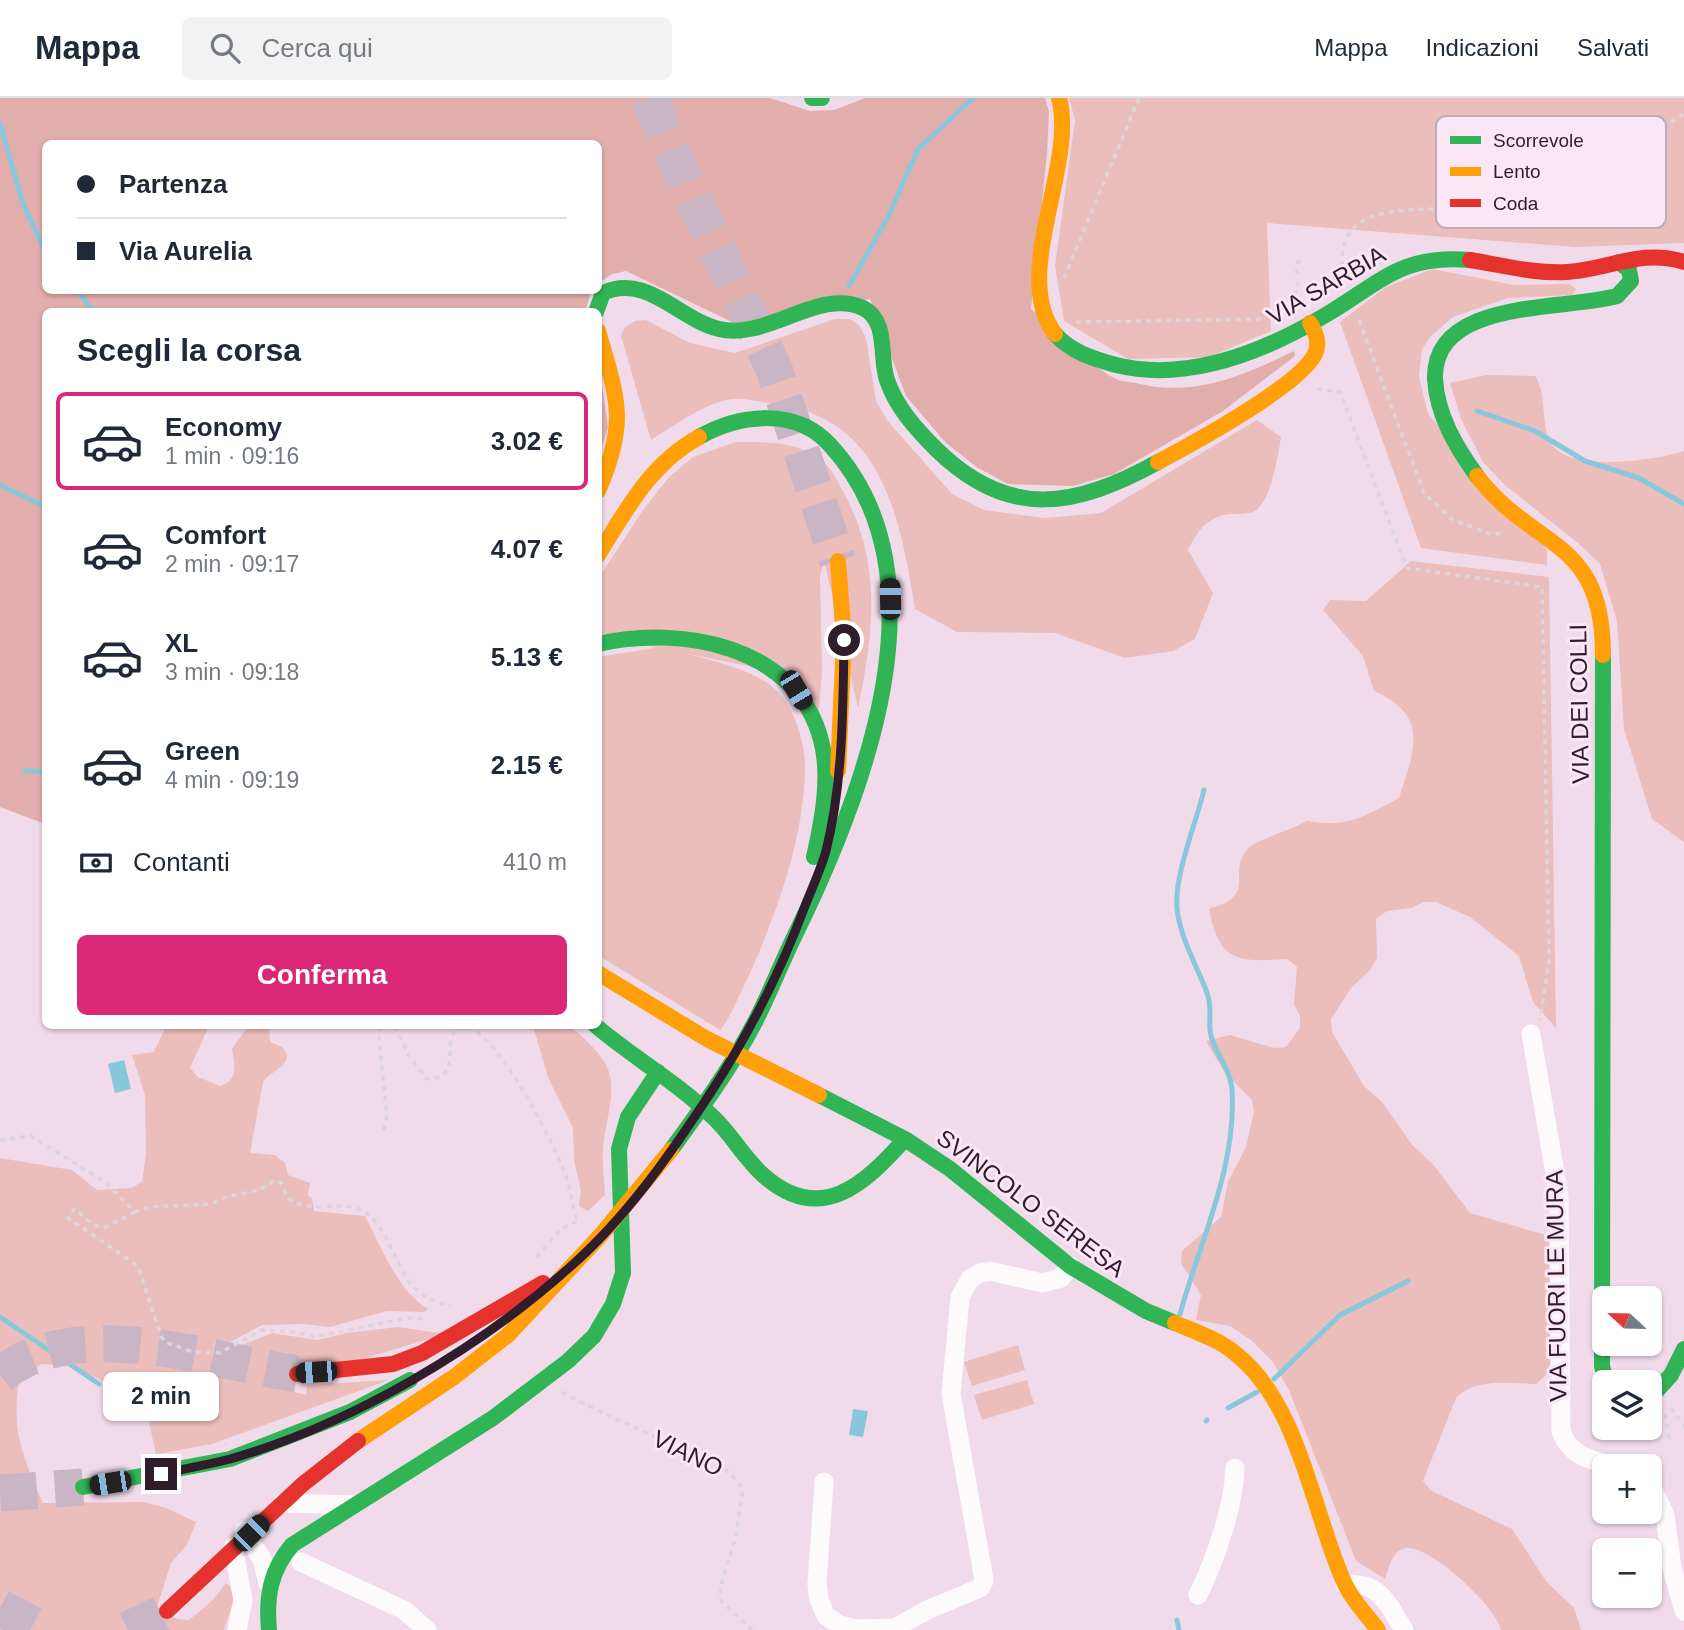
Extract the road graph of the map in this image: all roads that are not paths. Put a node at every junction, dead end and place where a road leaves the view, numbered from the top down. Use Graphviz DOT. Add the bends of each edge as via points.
graph roads {
  1 [pos="812,98"];
  2 [pos="822,98"];
  3 [pos="1059,98"];
  4 [pos="1619,262"];
  5 [pos="1684,262"];
  6 [pos="597,308"];
  7 [pos="1310,323"];
  8 [pos="602,344"];
  9 [pos="602,481"];
  10 [pos="602,549"];
  11 [pos="838,561"];
  12 [pos="602,643"];
  13 [pos="790,946"];
  14 [pos="602,974"];
  15 [pos="600,1029"];
  16 [pos="1531,1034"];
  17 [pos="658,1072"];
  18 [pos="905,1139"];
  19 [pos="1070,1266"];
  20 [pos="571,1267"];
  21 [pos="1684,1349"];
  22 [pos="462,1350"];
  23 [pos="1603,1370"];
  24 [pos="426,1371"];
  25 [pos="297,1374"];
  26 [pos="1662,1385"];
  27 [pos="1592,1459"];
  28 [pos="1235,1468"];
  29 [pos="824,1482"];
  30 [pos="83,1488"];
  31 [pos="353,1505"];
  32 [pos="1662,1509"];
  33 [pos="236,1524"];
  34 [pos="292,1559"];
  35 [pos="268,1583"];
  36 [pos="1345,1585"];
  37 [pos="1198,1595"];
  38 [pos="167,1611"];
  39 [pos="1684,1611"];
  40 [pos="237,1630"];
  41 [pos="269,1630"];
  42 [pos="427,1630"];
  43 [pos="1378,1630"];
  44 [pos="1404,1630"];
  1 -- 2 [label="main road"];
  3 -- 7 [label="main road, VIA SARBIA" via="1063,132 1040,276 1049,326 1062,341 1076,352 1122,367 1185,371 1243,355"];
  4 -- 5 [label="main road" via="1665,255"];
  4 -- 7 [label="main road, VIA SARBIA" via="1569,272 1436,257 1382,274"];
  4 -- 23 [label="main road, VIA DEI COLLI" via="1629,270 1631,281 1617,296 1478,320 1455,331 1436,352 1433,372 1446,422 1475,475 1582,567 1594,587 1603,623"];
  6 -- 7 [label="main road" via="603,293 621,283 639,287 699,323 750,331 831,304 856,305 877,321 886,377 901,409 952,464 995,491 1064,499 1092,495 1135,475 1302,371 1317,347"];
  8 -- 9 [label="main road" via="621,406 618,442"];
  10 -- 13 [label="main road" via="659,466 717,425 748,416 801,422 844,454 856,472 884,547 889,634 874,714 835,852"];
  11 -- 13 [label="main road" via="844,640 836,790 825,852"];
  12 -- 13 [label="main road" via="656,635 706,642 742,654 796,690 821,739 823,778 820,835"];
  13 -- 20 [label="main road" via="747,1037 677,1143"];
  14 -- 18 [label="main road, SVINCOLO SERESA" via="707,1039"];
  15 -- 17 [label="main road"];
  16 -- 27 [label="street, VIA FUORI LE MURA" via="1559,1196 1561,1431 1565,1443"];
  17 -- 18 [label="main road" via="726,1129 762,1174 801,1196 828,1199 855,1189"];
  17 -- 31 [label="main road" via="628,1116 620,1149 623,1273 613,1304 594,1336 493,1418"];
  18 -- 19 [label="main road, SVINCOLO SERESA" via="950,1169"];
  19 -- 29 [label="street" via="1060,1278 1042,1283 990,1271 980,1273 970,1279 960,1297 950,1380 984,1581 980,1588 895,1628 855,1629 826,1616 817,1584"];
  19 -- 36 [label="main road, SVINCOLO SERESA" via="1146,1311 1220,1342 1256,1374 1286,1422"];
  20 -- 22 [label="main road"];
  20 -- 25 [label="main road" via="422,1353 393,1364"];
  20 -- 38 [label="main road" via="534,1313 493,1348 324,1466"];
  21 -- 26 [label="main road"];
  24 -- 30 [label="main road" via="305,1431 230,1459"];
  28 -- 37 [label="street" via="1217,1545"];
  31 -- 33 [label="street" via="270,1503 252,1509"];
  31 -- 34 [label="main road" via="299,1540"];
  32 -- 39 [label="street"];
  33 -- 35 [label="street" via="262,1559"];
  33 -- 40 [label="street" via="233,1545 243,1600"];
  34 -- 35 [label="main road" via="272,1569"];
  34 -- 42 [label="street" via="404,1610"];
  35 -- 41 [label="main road"];
  36 -- 43 [label="main road, SVINCOLO SERESA"];
  36 -- 44 [label="street" via="1366,1585 1380,1593"];
}
